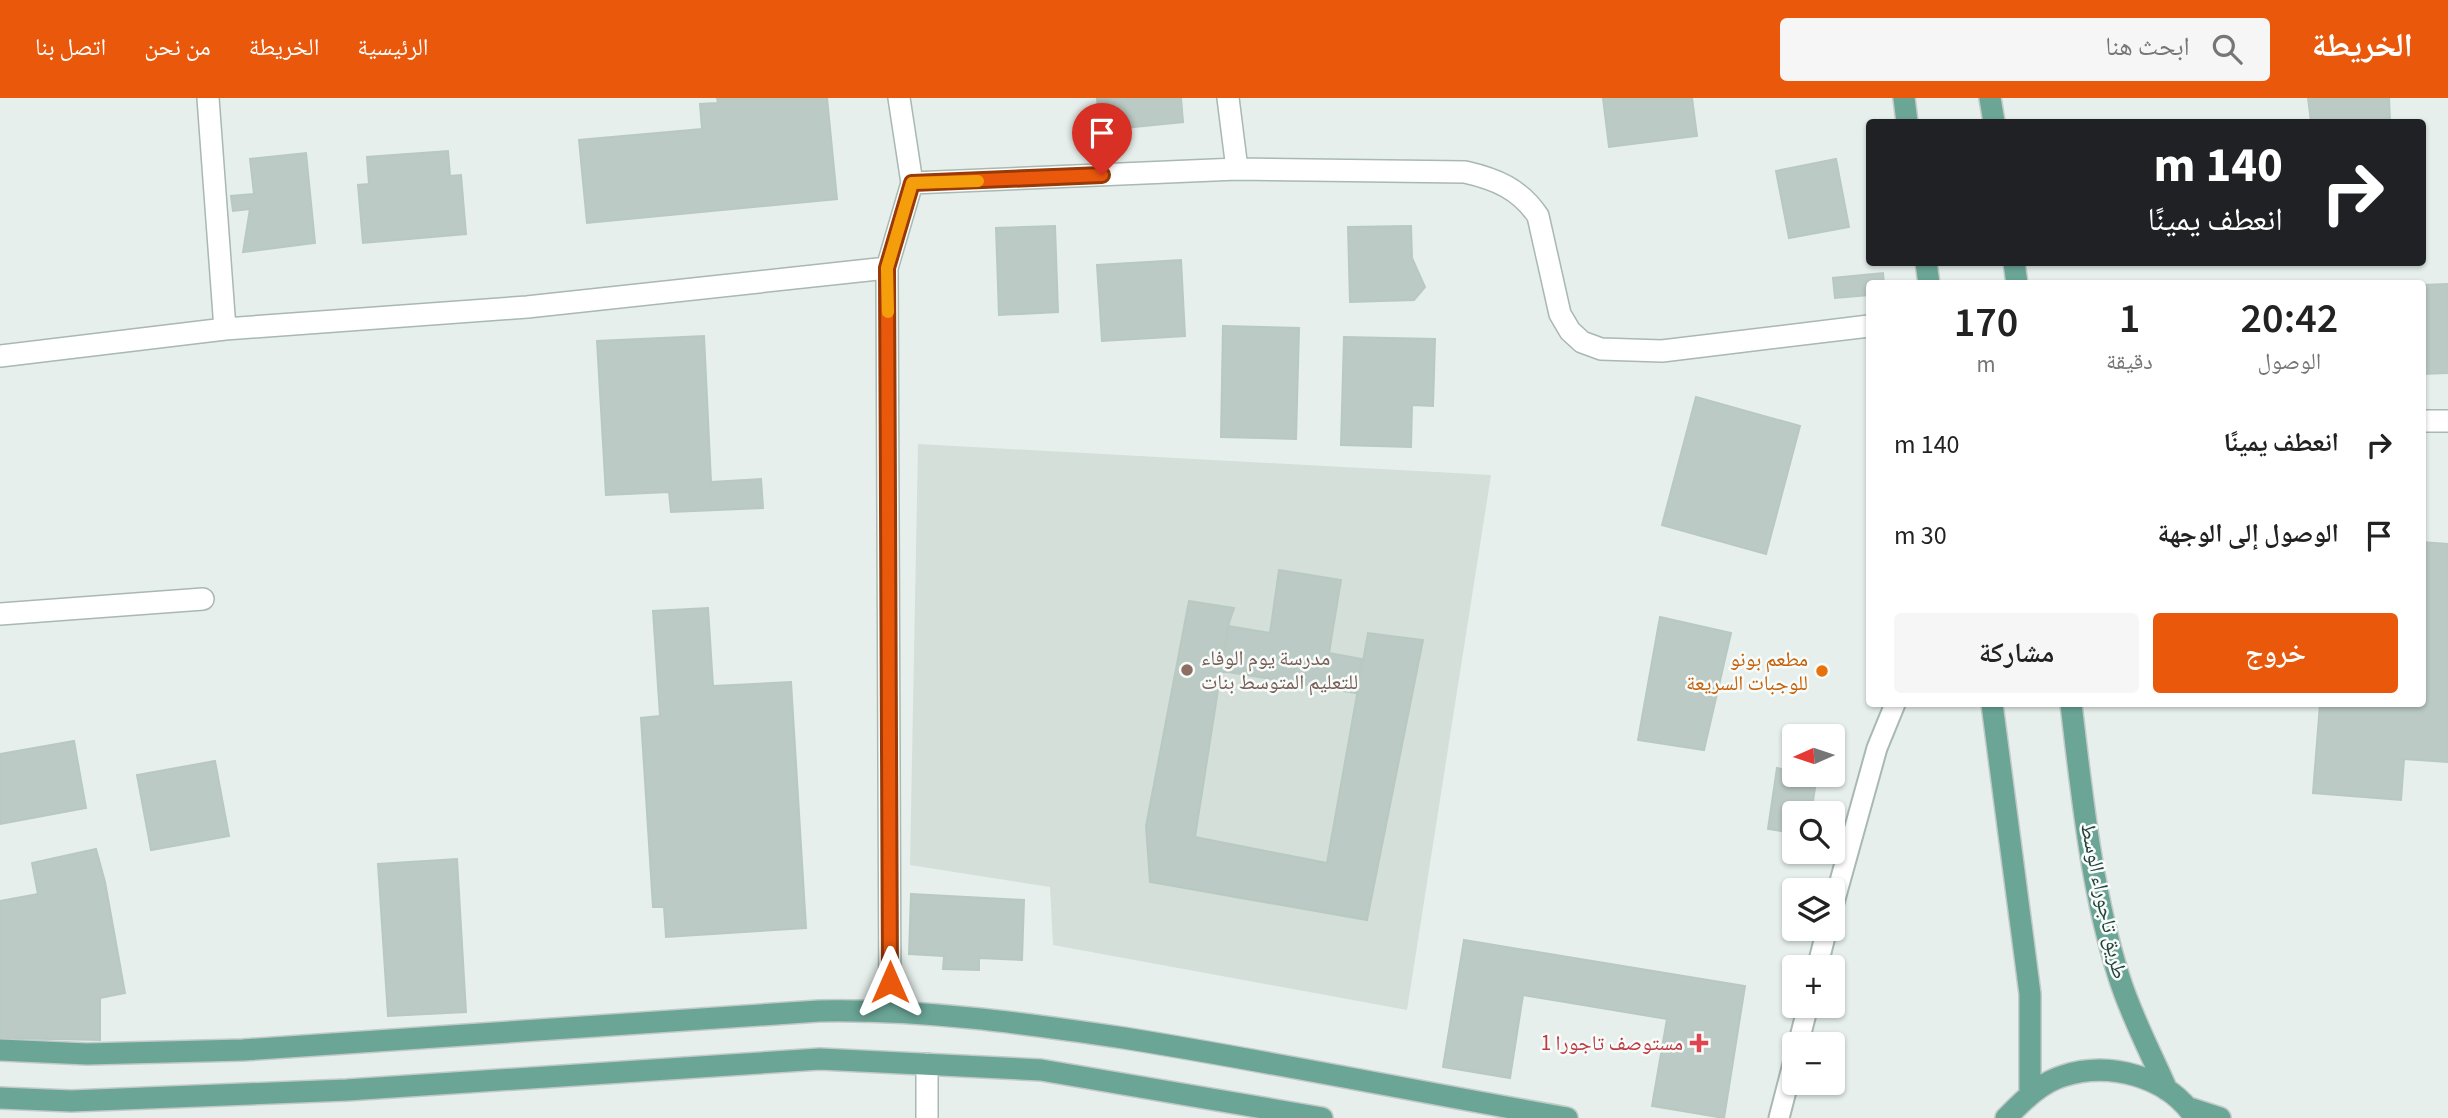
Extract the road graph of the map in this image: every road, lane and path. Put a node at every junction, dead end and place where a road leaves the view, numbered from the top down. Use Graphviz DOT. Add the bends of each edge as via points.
graph roads {
  1 [pos="208,98"];
  2 [pos="899,98"];
  3 [pos="1228,98"];
  4 [pos="1904,98"];
  5 [pos="1990,98"];
  6 [pos="1907,119"];
  7 [pos="1994,119"];
  8 [pos="1237,169"];
  9 [pos="912,183"];
  10 [pos="887,268"];
  11 [pos="1866,326"];
  12 [pos="225,329"];
  13 [pos="0,356"];
  14 [pos="2426,421"];
  15 [pos="2448,421"];
  16 [pos="204,599"];
  17 [pos="0,614"];
  18 [pos="1894,707"];
  19 [pos="1992,707"];
  20 [pos="2071,707"];
  21 [pos="1841,878"];
  22 [pos="890,1009"];
  23 [pos="0,1050"];
  24 [pos="927,1064"];
  25 [pos="2168,1090"];
  26 [pos="2030,1094"];
  27 [pos="1785,1095"];
  28 [pos="0,1098"];
  29 [pos="2192,1113"];
  30 [pos="1519,1114"];
  31 [pos="927,1118"];
  32 [pos="1322,1118"];
  33 [pos="1567,1118"];
  34 [pos="1779,1118"];
  35 [pos="2006,1118"];
  36 [pos="2220,1118"];
  1 -- 12 [label="street"];
  2 -- 9 [label="street"];
  3 -- 8 [label="street"];
  4 -- 6 [label="main road"];
  5 -- 7 [label="main road"];
  8 -- 9 [label="street"];
  8 -- 11 [label="street" via="1465,172 1492,178 1521,196 1538,216 1560,314 1582,342 1601,349 1662,351"];
  9 -- 10 [label="street"];
  10 -- 12 [label="street" via="527,307"];
  10 -- 22 [label="street"];
  12 -- 13 [label="street"];
  14 -- 15 [label="street"];
  16 -- 17 [label="street"];
  18 -- 21 [label="lane" via="1877,748"];
  19 -- 26 [label="main road" via="2030,994"];
  20 -- 25 [label="main road, طريق تاجوراء الوسط" via="2105,924 2119,978"];
  22 -- 23 [label="main road" via="243,1050 87,1054"];
  22 -- 30 [label="main road" via="1047,1026 1288,1064"];
  24 -- 28 [label="main road" via="820,1059 333,1090 71,1101"];
  24 -- 31 [label="street"];
  24 -- 32 [label="main road" via="1041,1070"];
  25 -- 26 [label="main road" via="2135,1074 2098,1070 2062,1076"];
  25 -- 29 [label="main road"];
  26 -- 35 [label="main road"];
  27 -- 34 [label="lane"];
  29 -- 36 [label="main road"];
  30 -- 33 [label="main road"];
}
